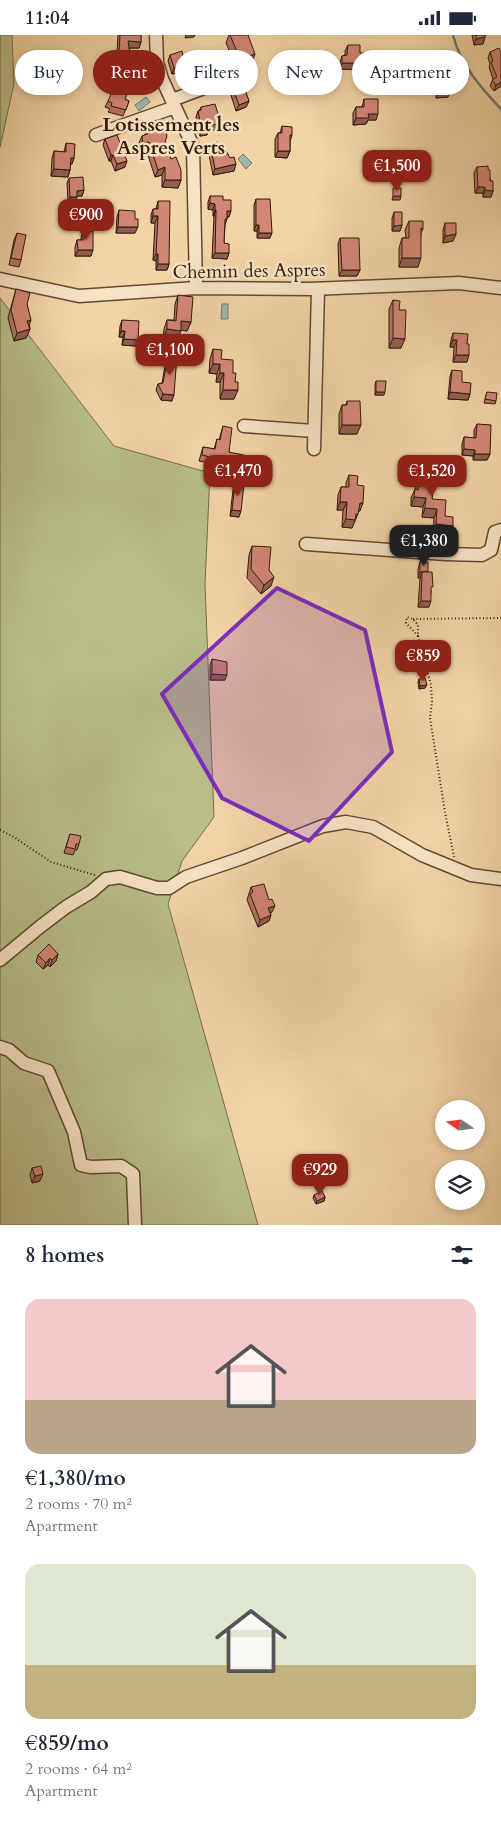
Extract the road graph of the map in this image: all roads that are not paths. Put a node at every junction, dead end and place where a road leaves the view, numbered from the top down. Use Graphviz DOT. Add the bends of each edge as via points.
graph roads {
  1 [pos="156,35"];
  2 [pos="192,95"];
  3 [pos="173,104"];
  4 [pos="96,135"];
  5 [pos="0,279"];
  6 [pos="196,288"];
  7 [pos="501,288"];
  8 [pos="318,289"];
  9 [pos="244,425"];
  10 [pos="314,431"];
  11 [pos="314,449"];
  12 [pos="501,530"];
  13 [pos="306,544"];
  14 [pos="501,879"];
  15 [pos="0,960"];
  16 [pos="0,1047"];
  17 [pos="135,1225"];
  1 -- 3 [label="street" via="157,62"];
  2 -- 3 [label="street"];
  3 -- 4 [label="street"];
  3 -- 6 [label="street" via="193,146"];
  5 -- 6 [label="street, Chemin des Aspres" via="79,296"];
  6 -- 8 [label="street, Chemin des Aspres"];
  7 -- 8 [label="street, Chemin des Aspres" via="459,283"];
  8 -- 10 [label="street"];
  9 -- 10 [label="street"];
  10 -- 11 [label="street"];
  12 -- 13 [label="street" via="495,532 491,550 482,555"];
  14 -- 15 [label="street" via="471,875 422,855 373,827 346,822 323,826 186,877 169,888 120,877 106,879 53,916"];
  16 -- 17 [label="street" via="24,1063 48,1071 74,1132 81,1165 121,1166 133,1175"];
}
